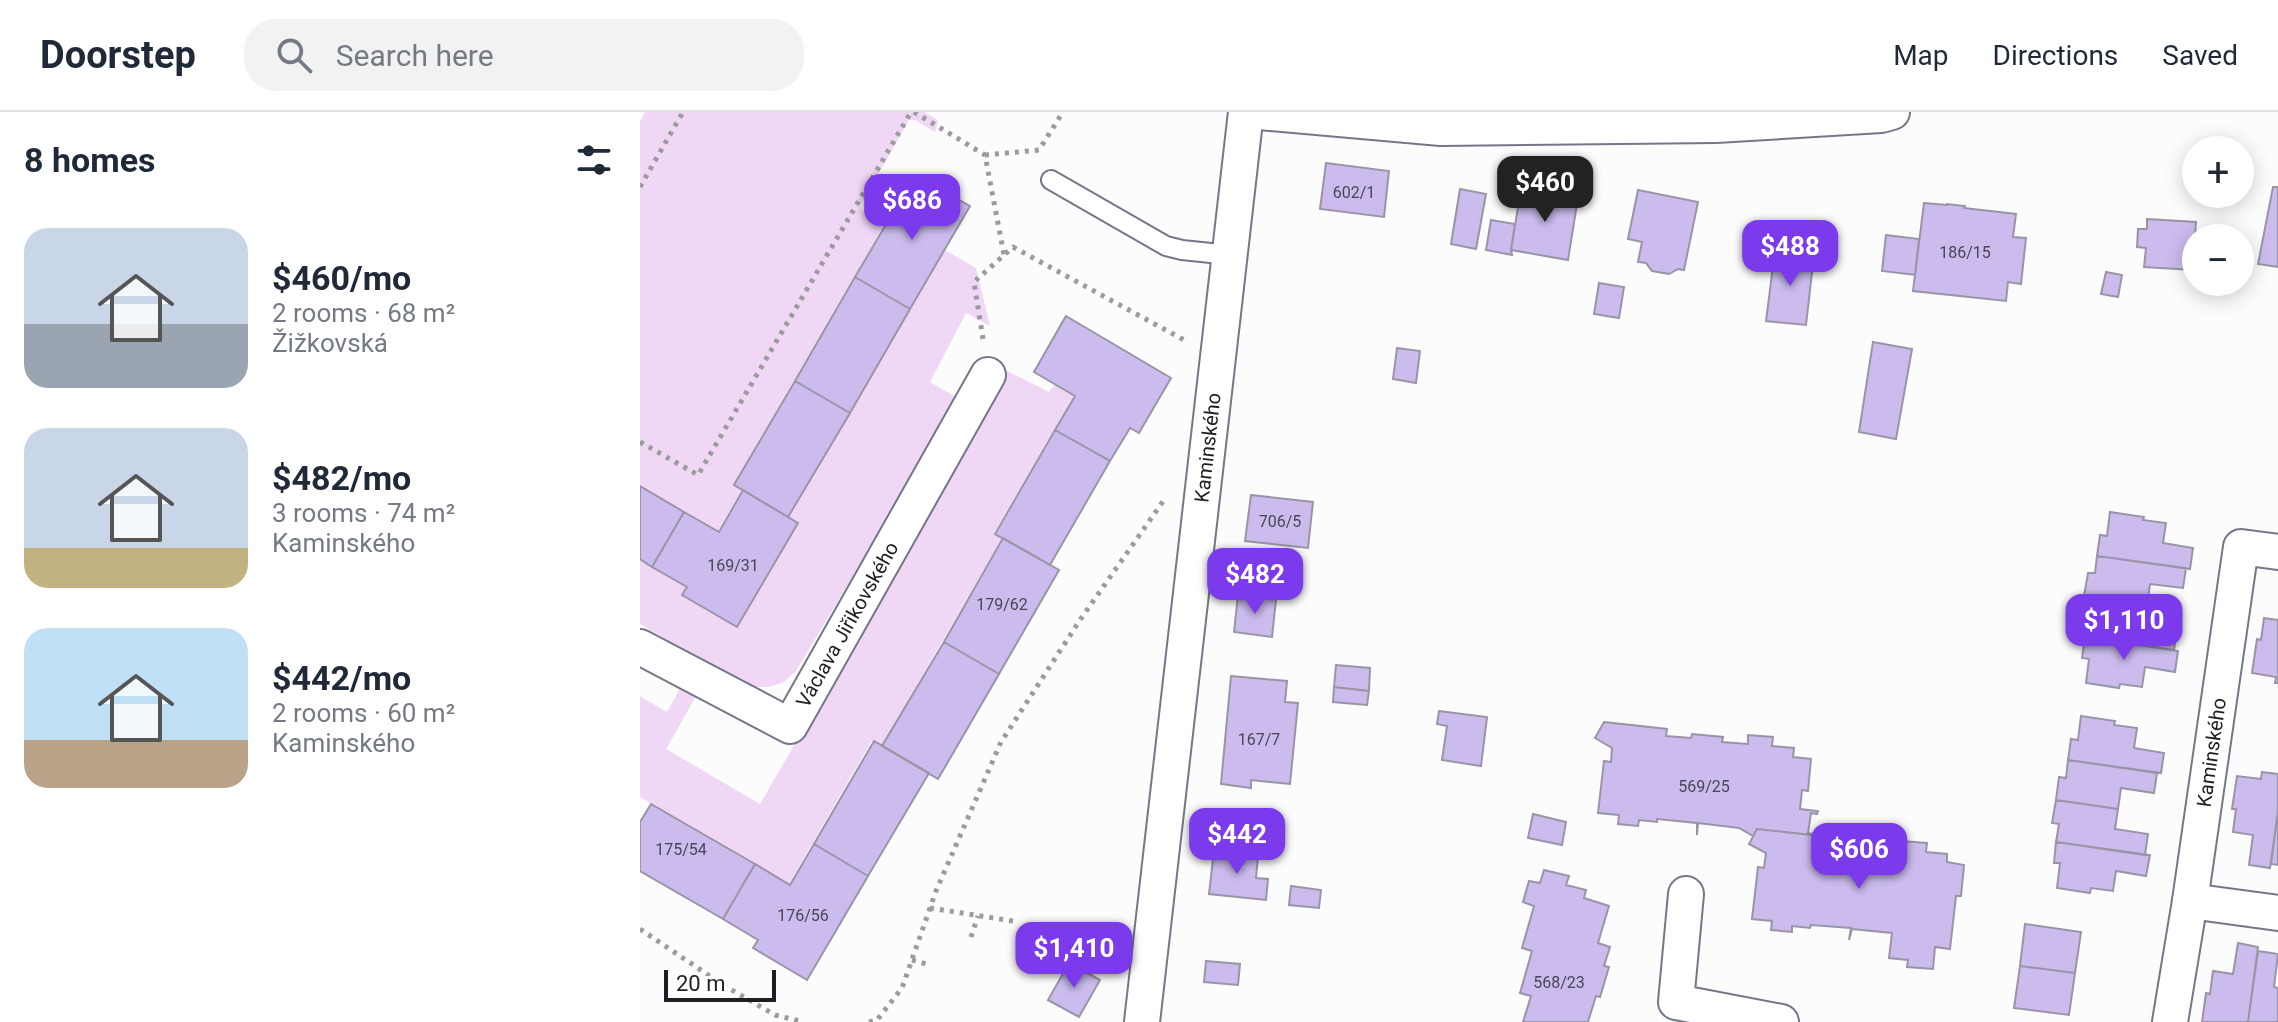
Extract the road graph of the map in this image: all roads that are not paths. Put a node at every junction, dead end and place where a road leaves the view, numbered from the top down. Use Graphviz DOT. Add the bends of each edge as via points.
graph roads {
  1 [pos="1246,112"];
  2 [pos="1259,112"];
  3 [pos="1892,112"];
  4 [pos="1051,180"];
  5 [pos="1230,255"];
  6 [pos="988,375"];
  7 [pos="2278,552"];
  8 [pos="640,647"];
  9 [pos="1686,894"];
  10 [pos="2190,901"];
  11 [pos="2278,913"];
  12 [pos="1673,1012"];
  13 [pos="1142,1022"];
  14 [pos="1781,1022"];
  15 [pos="2170,1022"];
  1 -- 5 [label="street, Kaminského"];
  2 -- 3 [label="street" via="1441,128 1716,125"];
  4 -- 5 [label="lane" via="1166,246"];
  5 -- 13 [label="street, Kaminského"];
  6 -- 8 [label="street, Václava Jiřikovského" via="790,726"];
  7 -- 10 [label="street, Kaminského" via="2241,547"];
  9 -- 12 [label="street"];
  10 -- 11 [label="street"];
  10 -- 15 [label="street, Kaminského"];
  12 -- 14 [label="street"];
}
